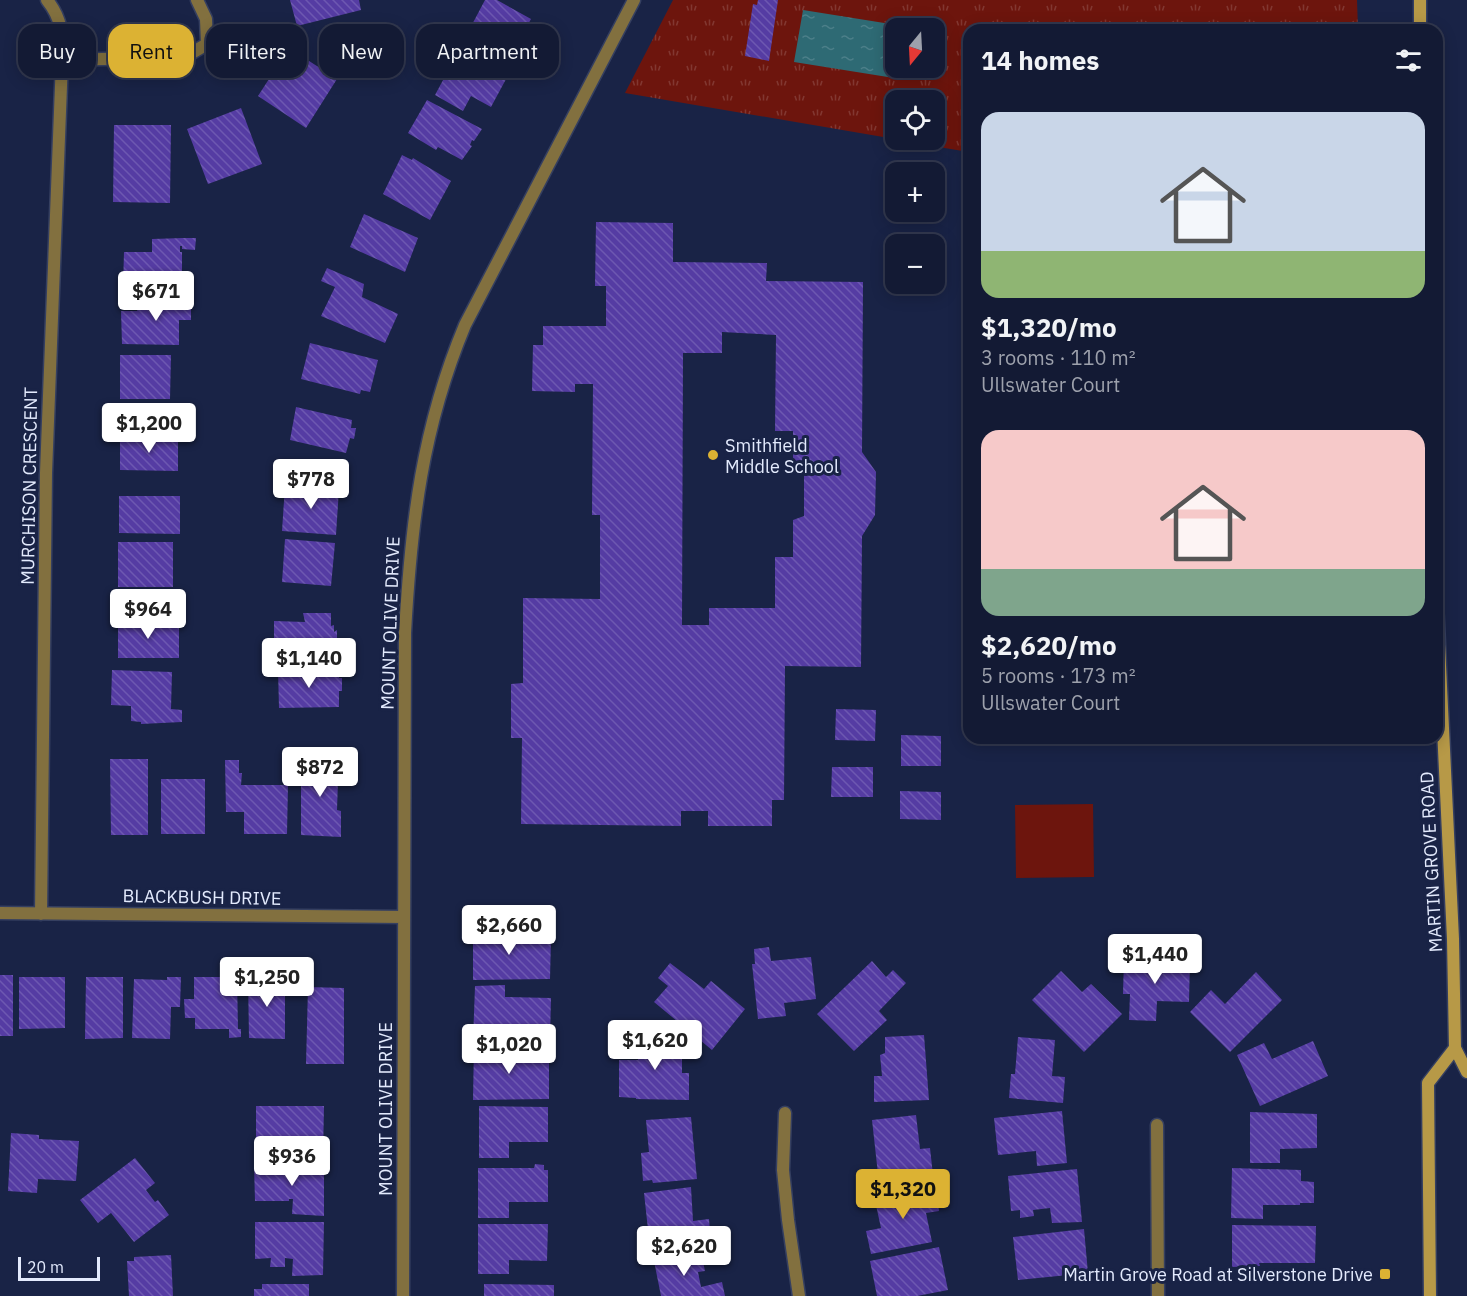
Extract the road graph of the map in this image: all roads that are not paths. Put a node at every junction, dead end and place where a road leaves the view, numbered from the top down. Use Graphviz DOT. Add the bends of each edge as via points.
graph roads {
  1 [pos="47,0"];
  2 [pos="197,0"];
  3 [pos="634,0"];
  4 [pos="1420,0"];
  5 [pos="60,24"];
  6 [pos="1420,24"];
  7 [pos="96,59"];
  8 [pos="61,78"];
  9 [pos="1443,728"];
  10 [pos="0,913"];
  11 [pos="41,914"];
  12 [pos="404,917"];
  13 [pos="1455,1048"];
  14 [pos="1467,1072"];
  15 [pos="785,1113"];
  16 [pos="1157,1125"];
  17 [pos="403,1296"];
  18 [pos="799,1296"];
  19 [pos="1158,1296"];
  20 [pos="1430,1296"];
  1 -- 5 [label="street, MURCHISON CRESCENT"];
  2 -- 7 [label="street" via="206,19 207,44 185,57"];
  3 -- 12 [label="street, MOUNT OLIVE DRIVE" via="465,325 431,420 408,568"];
  4 -- 6 [label="main road"];
  8 -- 11 [label="street, MURCHISON CRESCENT" via="46,473"];
  9 -- 13 [label="main road, MARTIN GROVE ROAD"];
  10 -- 11 [label="street, BLACKBUSH DRIVE"];
  11 -- 12 [label="street, BLACKBUSH DRIVE"];
  12 -- 17 [label="street, MOUNT OLIVE DRIVE"];
  13 -- 14 [label="main road, MARTIN GROVE ROAD"];
  13 -- 20 [label="main road" via="1428,1083"];
  15 -- 18 [label="street" via="783,1170"];
  16 -- 19 [label="street"];
}
